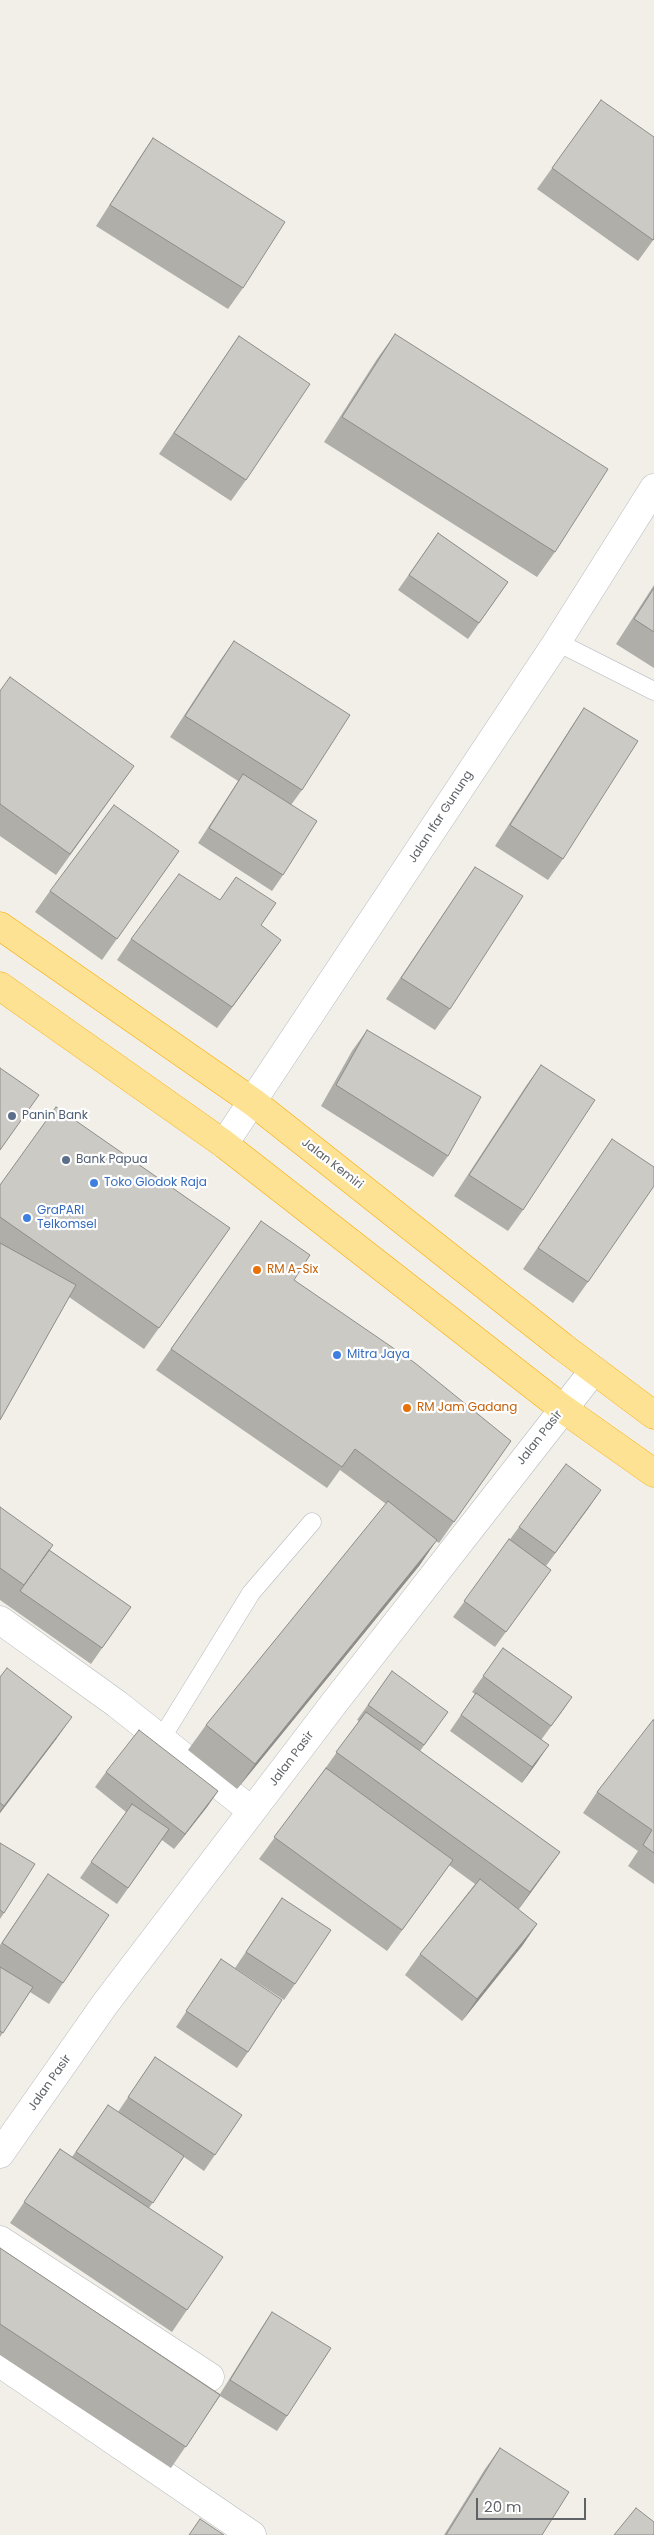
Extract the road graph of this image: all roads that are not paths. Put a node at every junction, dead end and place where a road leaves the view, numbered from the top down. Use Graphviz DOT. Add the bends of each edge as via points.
graph roads {
  1 [pos="654,488"];
  2 [pos="557,642"];
  3 [pos="654,691"];
  4 [pos="0,926"];
  5 [pos="0,986"];
  6 [pos="253,1102"];
  7 [pos="224,1144"];
  8 [pos="594,1370"];
  9 [pos="562,1408"];
  10 [pos="654,1415"];
  11 [pos="654,1473"];
  12 [pos="312,1522"];
  13 [pos="0,1620"];
  14 [pos="161,1739"];
  15 [pos="252,1811"];
  16 [pos="0,2154"];
  17 [pos="0,2240"];
  18 [pos="0,2364"];
  19 [pos="210,2377"];
  20 [pos="252,2535"];
  1 -- 2 [label="street, Jalan Ifar Gunung"];
  2 -- 3 [label="lane"];
  2 -- 6 [label="street, Jalan Ifar Gunung"];
  4 -- 6 [label="highway, Jalan Kemiri"];
  5 -- 7 [label="highway"];
  6 -- 7 [label="street, Jalan Ifar Gunung"];
  6 -- 8 [label="highway, Jalan Kemiri"];
  7 -- 9 [label="highway"];
  8 -- 9 [label="street, Jalan Pasir"];
  8 -- 10 [label="highway, Jalan Kemiri"];
  9 -- 11 [label="highway"];
  9 -- 15 [label="street, Jalan Pasir"];
  12 -- 14 [label="lane" via="251,1593"];
  13 -- 14 [label="street"];
  14 -- 15 [label="street"];
  15 -- 16 [label="street, Jalan Pasir" via="105,2004"];
  17 -- 19 [label="street"];
  18 -- 20 [label="street"];
}
